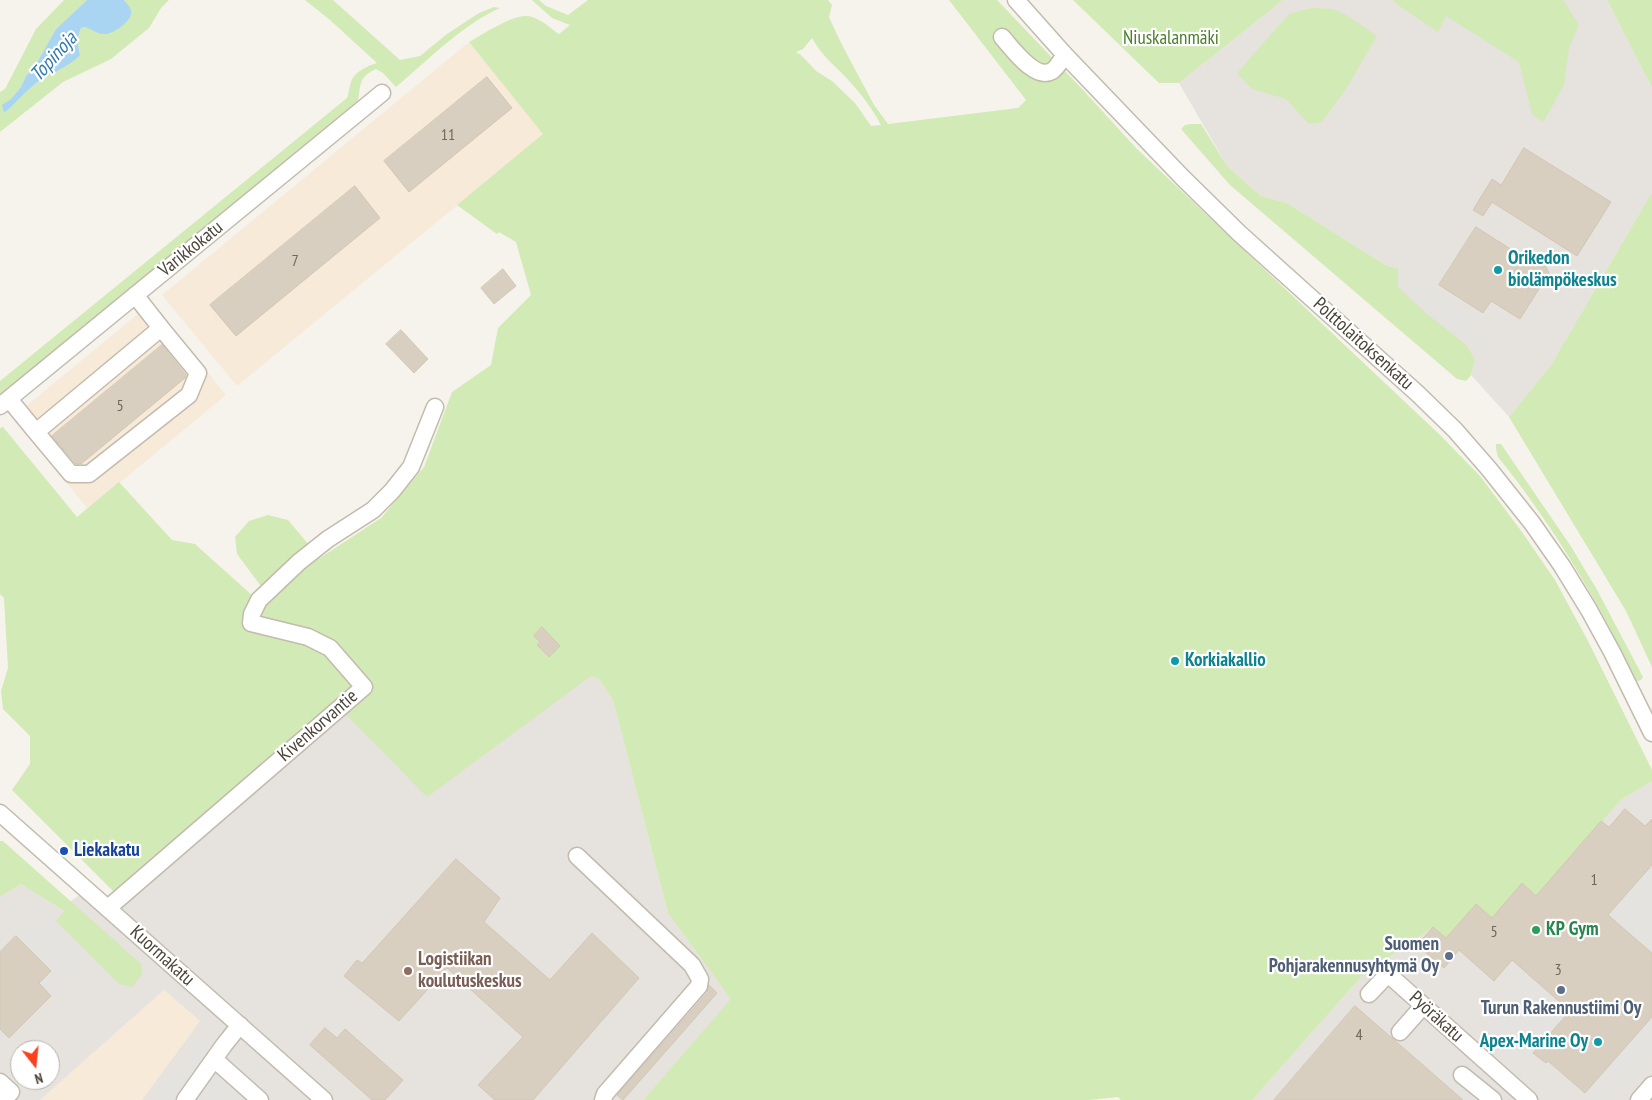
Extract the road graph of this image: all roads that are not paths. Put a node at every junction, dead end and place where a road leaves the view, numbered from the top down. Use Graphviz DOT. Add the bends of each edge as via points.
graph roads {
  1 [pos="1016,0"];
  2 [pos="1002,37"];
  3 [pos="1065,55"];
  4 [pos="382,93"];
  5 [pos="135,295"];
  6 [pos="162,328"];
  7 [pos="4,402"];
  8 [pos="435,407"];
  9 [pos="36,432"];
  10 [pos="1652,733"];
  11 [pos="0,813"];
  12 [pos="577,856"];
  13 [pos="108,908"];
  14 [pos="1370,994"];
  15 [pos="1423,1006"];
  16 [pos="240,1025"];
  17 [pos="1400,1032"];
  18 [pos="214,1059"];
  19 [pos="1462,1075"];
  20 [pos="0,1082"];
  21 [pos="1652,1085"];
  22 [pos="3,1100"];
  23 [pos="185,1100"];
  24 [pos="260,1100"];
  25 [pos="324,1100"];
  26 [pos="603,1100"];
  27 [pos="1493,1100"];
  28 [pos="1529,1100"];
  29 [pos="1639,1100"];
  1 -- 3 [label="street, Polttolaitoksenkatu"];
  2 -- 3 [label="street" via="1034,71 1053,71"];
  3 -- 10 [label="street, Polttolaitoksenkatu" via="1239,233 1418,394 1466,443 1532,523 1562,566 1612,652"];
  4 -- 5 [label="street, Varikkokatu"];
  5 -- 6 [label="street"];
  5 -- 7 [label="street, Varikkokatu"];
  6 -- 9 [label="street"];
  6 -- 9 [label="street" via="198,373 188,395 89,474 71,474"];
  7 -- 9 [label="street"];
  8 -- 13 [label="street, Kivenkorvantie" via="412,467 392,491 373,510 299,562 259,600 252,614 251,623 308,638 330,648 364,687"];
  11 -- 13 [label="street, Kuormakatu"];
  12 -- 26 [label="street" via="692,965 700,979 699,986"];
  13 -- 16 [label="street, Kuormakatu"];
  14 -- 15 [label="street, Pyöräkatu" via="1388,974"];
  15 -- 17 [label="street"];
  15 -- 28 [label="street, Pyöräkatu"];
  16 -- 18 [label="street"];
  16 -- 25 [label="street, Kuormakatu"];
  18 -- 23 [label="street"];
  18 -- 24 [label="street"];
  19 -- 27 [label="street"];
  20 -- 22 [label="street" via="11,1092"];
  21 -- 29 [label="street"];
}
